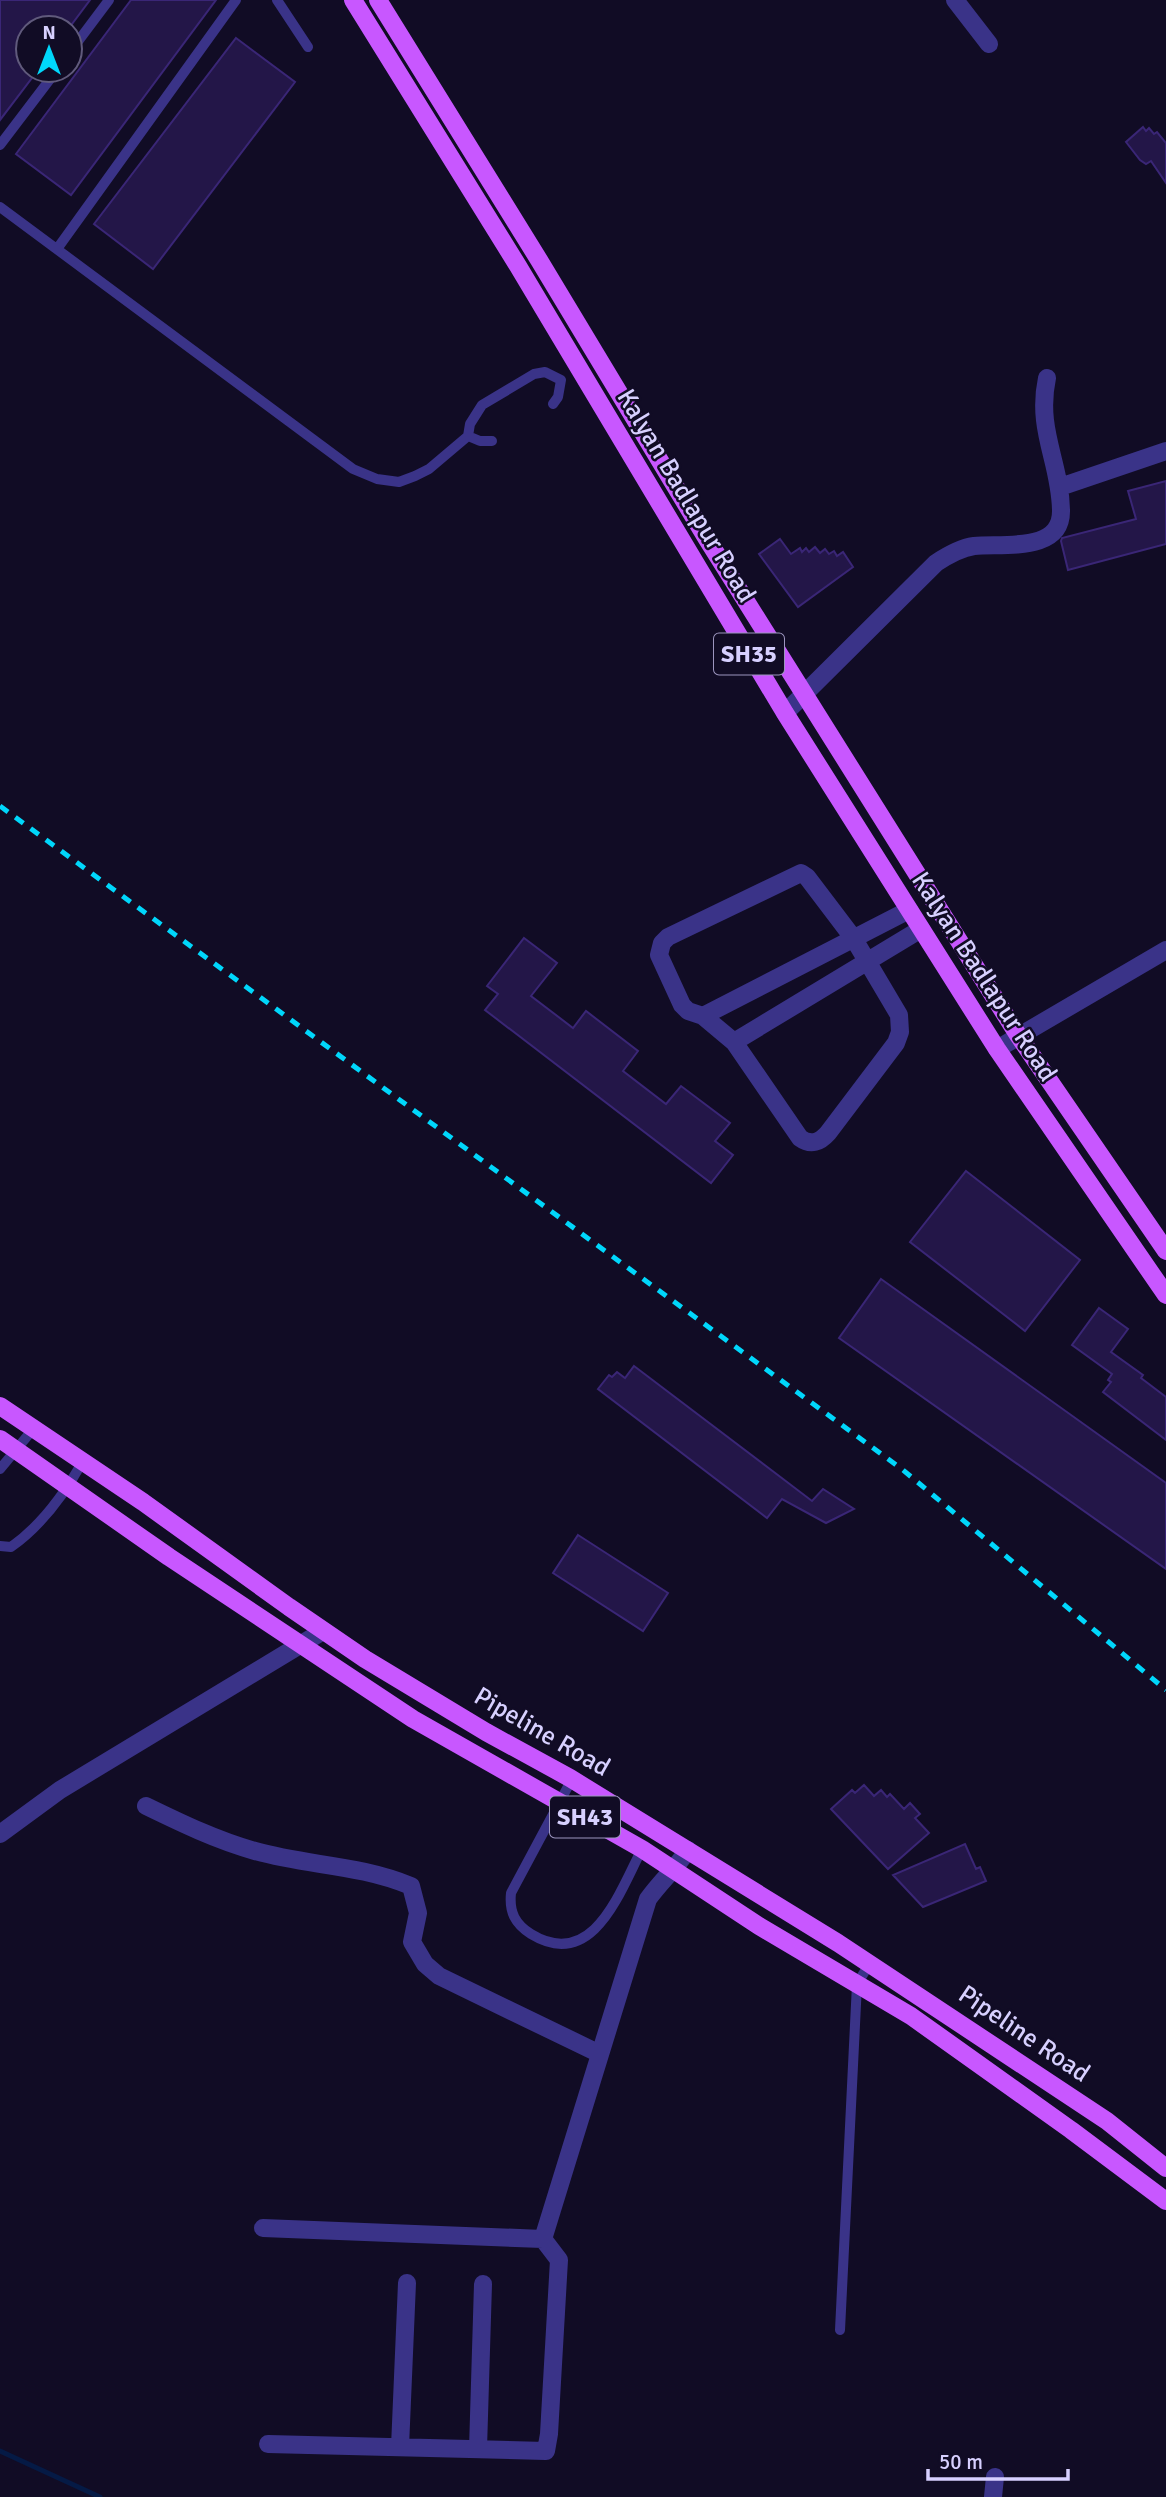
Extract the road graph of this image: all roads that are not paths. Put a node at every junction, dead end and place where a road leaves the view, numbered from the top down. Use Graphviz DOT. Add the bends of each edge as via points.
graph roads {
  1 [pos="110,0"];
  2 [pos="236,0"];
  3 [pos="277,0"];
  4 [pos="353,0"];
  5 [pos="378,0"];
  6 [pos="955,0"];
  7 [pos="84,34"];
  8 [pos="989,44"];
  9 [pos="308,47"];
  10 [pos="46,84"];
  11 [pos="0,145"];
  12 [pos="0,207"];
  13 [pos="57,249"];
  14 [pos="581,370"];
  15 [pos="610,378"];
  16 [pos="1048,378"];
  17 [pos="561,380"];
  18 [pos="592,388"];
  19 [pos="553,404"];
  20 [pos="468,436"];
  21 [pos="492,441"];
  22 [pos="1166,451"];
  23 [pos="1060,488"];
  24 [pos="707,538"];
  25 [pos="687,549"];
  26 [pos="804,694"];
  27 [pos="785,713"];
  28 [pos="909,910"];
  29 [pos="922,929"];
  30 [pos="854,939"];
  31 [pos="1166,950"];
  32 [pos="868,960"];
  33 [pos="703,1016"];
  34 [pos="1018,1035"];
  35 [pos="734,1042"];
  36 [pos="998,1049"];
  37 [pos="1166,1251"];
  38 [pos="1166,1295"];
  39 [pos="0,1406"];
  40 [pos="34,1428"];
  41 [pos="0,1439"];
  42 [pos="16,1450"];
  43 [pos="83,1461"];
  44 [pos="0,1469"];
  45 [pos="68,1487"];
  46 [pos="0,1546"];
  47 [pos="323,1631"];
  48 [pos="302,1645"];
  49 [pos="572,1779"];
  50 [pos="559,1802"];
  51 [pos="146,1806"];
  52 [pos="0,1834"];
  53 [pos="642,1849"];
  54 [pos="688,1850"];
  55 [pos="674,1870"];
  56 [pos="870,1963"];
  57 [pos="857,1984"];
  58 [pos="600,2054"];
  59 [pos="1166,2168"];
  60 [pos="1166,2201"];
  61 [pos="263,2228"];
  62 [pos="543,2239"];
  63 [pos="407,2283"];
  64 [pos="484,2284"];
  65 [pos="840,2330"];
  66 [pos="268,2444"];
  67 [pos="400,2447"];
  68 [pos="478,2449"];
  69 [pos="995,2477"];
  70 [pos="993,2497"];
  1 -- 7 [label="lane"];
  2 -- 13 [label="lane"];
  3 -- 9 [label="lane"];
  4 -- 14 [label="main road, Kalyan Badlapur Road / SH35"];
  5 -- 15 [label="main road, Kalyan Badlapur Road / SH35"];
  6 -- 8 [label="street"];
  10 -- 11 [label="lane"];
  12 -- 13 [label="lane"];
  13 -- 20 [label="lane" via="353,469 399,482 429,469"];
  14 -- 17 [label="lane"];
  14 -- 18 [label="main road, Kalyan Badlapur Road / SH35"];
  15 -- 18 [label="lane"];
  15 -- 24 [label="main road, Kalyan Badlapur Road / SH35"];
  16 -- 23 [label="street" via="1043,400 1046,436"];
  17 -- 19 [label="lane"];
  17 -- 20 [label="lane" via="545,372 534,374 482,405"];
  18 -- 25 [label="main road, Kalyan Badlapur Road / SH35"];
  20 -- 21 [label="lane"];
  22 -- 23 [label="street"];
  23 -- 26 [label="street" via="1061,519 1055,531 1042,541 950,553"];
  24 -- 25 [label="main road"];
  24 -- 26 [label="main road, Kalyan Badlapur Road / SH35"];
  25 -- 27 [label="main road, Kalyan Badlapur Road / SH35"];
  26 -- 27 [label="street"];
  26 -- 34 [label="main road, Kalyan Badlapur Road / SH35"];
  27 -- 28 [label="main road, Kalyan Badlapur Road / SH35"];
  28 -- 29 [label="main road, Kalyan Badlapur Road / SH35"];
  28 -- 30 [label="street"];
  29 -- 32 [label="street"];
  29 -- 36 [label="main road, Kalyan Badlapur Road / SH35"];
  30 -- 32 [label="street"];
  30 -- 33 [label="street"];
  30 -- 33 [label="street" via="801,873 668,937 659,955 682,1005"];
  31 -- 34 [label="street"];
  32 -- 35 [label="street"];
  32 -- 35 [label="street" via="899,1015 900,1032 822,1140 800,1138"];
  33 -- 35 [label="street"];
  34 -- 36 [label="street"];
  34 -- 37 [label="main road, Kalyan Badlapur Road / SH35"];
  36 -- 38 [label="main road, Kalyan Badlapur Road / SH35"];
  39 -- 40 [label="main road, Pipeline Road / SH43"];
  40 -- 42 [label="lane"];
  40 -- 43 [label="main road, Pipeline Road / SH43"];
  41 -- 42 [label="main road, Pipeline Road / SH43"];
  42 -- 44 [label="lane"];
  42 -- 45 [label="main road, Pipeline Road / SH43"];
  43 -- 45 [label="lane"];
  43 -- 47 [label="main road, Pipeline Road / SH43"];
  45 -- 46 [label="lane" via="26,1536 11,1547"];
  45 -- 48 [label="main road, Pipeline Road / SH43"];
  47 -- 48 [label="street"];
  47 -- 49 [label="main road, Pipeline Road / SH43" via="485,1732"];
  48 -- 50 [label="main road, Pipeline Road / SH43" via="413,1718"];
  48 -- 52 [label="street" via="60,1790"];
  49 -- 50 [label="lane"];
  49 -- 54 [label="main road, Pipeline Road / SH43"];
  50 -- 53 [label="main road, Pipeline Road / SH43"];
  50 -- 53 [label="lane" via="511,1893 511,1911 517,1923 532,1935 568,1943 593,1932 604,1921"];
  51 -- 58 [label="street" via="197,1831 256,1851 348,1866 411,1886 418,1913 412,1942 425,1964 439,1976"];
  53 -- 55 [label="main road, Pipeline Road / SH43"];
  54 -- 55 [label="street"];
  54 -- 56 [label="main road, Pipeline Road / SH43"];
  55 -- 57 [label="main road, Pipeline Road / SH43"];
  55 -- 58 [label="street" via="648,1899"];
  56 -- 57 [label="lane"];
  56 -- 59 [label="main road, Pipeline Road / SH43" via="1107,2121"];
  57 -- 60 [label="main road, Pipeline Road / SH43" via="911,2017"];
  57 -- 65 [label="lane"];
  58 -- 62 [label="street"];
  61 -- 62 [label="street"];
  62 -- 68 [label="street" via="559,2260 546,2451"];
  63 -- 67 [label="street"];
  64 -- 68 [label="street"];
  66 -- 67 [label="street"];
  67 -- 68 [label="street"];
  69 -- 70 [label="street"];
}
